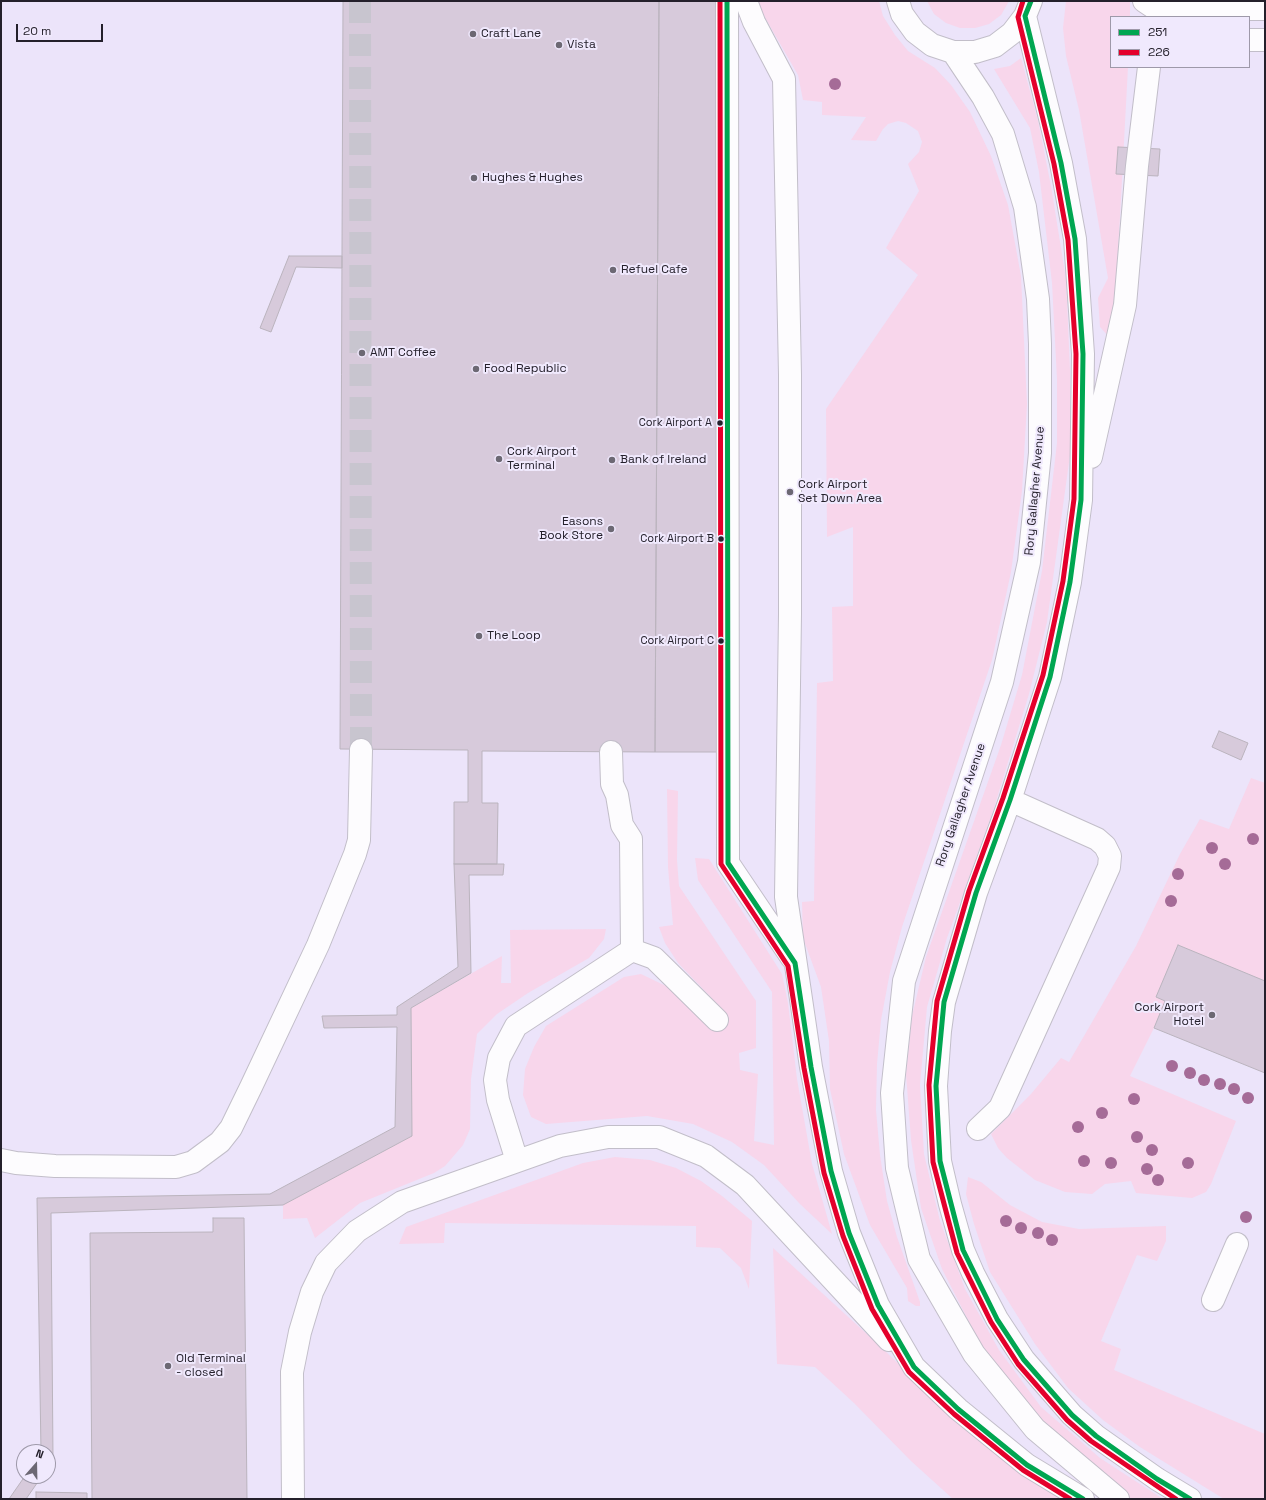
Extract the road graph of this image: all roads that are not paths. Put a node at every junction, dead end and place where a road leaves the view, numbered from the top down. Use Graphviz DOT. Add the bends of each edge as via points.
graph roads {
  1 [pos="727,1"];
  2 [pos="746,1"];
  3 [pos="898,1"];
  4 [pos="1144,1"];
  5 [pos="1028,9"];
  6 [pos="1265,10"];
  7 [pos="1250,40"];
  8 [pos="1265,40"];
  9 [pos="953,52"];
  10 [pos="1149,68"];
  11 [pos="1081,500"];
  12 [pos="361,750"];
  13 [pos="611,752"];
  14 [pos="1010,800"];
  15 [pos="632,950"];
  16 [pos="795,963"];
  17 [pos="716,1020"];
  18 [pos="978,1129"];
  19 [pos="1,1160"];
  20 [pos="517,1161"];
  21 [pos="1237,1244"];
  22 [pos="1213,1300"];
  23 [pos="914,1367"];
  24 [pos="293,1499"];
  25 [pos="1082,1499"];
  26 [pos="1118,1499"];
  27 [pos="1190,1499"];
  1 -- 16 [label="street" via="728,863"];
  2 -- 16 [label="street" via="784,80 790,374 786,890"];
  3 -- 9 [label="street" via="902,14 915,32 932,46"];
  4 -- 6 [label="street" via="1156,9"];
  5 -- 9 [label="street" via="1012,33 995,46 975,52"];
  5 -- 11 [label="street" via="1075,239 1083,354"];
  7 -- 8 [label="street"];
  9 -- 26 [label="street, Rory Gallagher Avenue" via="1004,134 1025,207 1038,300 1040,453 1029,562 1002,682 904,981 892,1093 897,1168 918,1259 974,1354 1035,1429"];
  10 -- 11 [label="street" via="1125,305"];
  11 -- 14 [label="street" via="1070,582 1054,661 1044,700"];
  12 -- 19 [label="street" via="359,840 355,854 318,945 231,1128 220,1142 193,1162 176,1167 54,1166"];
  13 -- 15 [label="street" via="612,784 617,795 622,825 631,839"];
  14 -- 18 [label="street" via="1097,839 1106,846 1110,856 1109,867 1000,1108"];
  14 -- 27 [label="street" via="976,893 951,974 940,1032 936,1086 937,1124 940,1160 950,1204 963,1250 984,1296 1011,1342 1038,1379 1096,1436"];
  15 -- 17 [label="street" via="654,958"];
  15 -- 20 [label="street" via="516,1026 499,1058 495,1080 498,1100"];
  16 -- 23 [label="street" via="831,1171 849,1233 878,1304"];
  20 -- 23 [label="street" via="560,1146 608,1137 659,1137 706,1156 745,1185"];
  20 -- 24 [label="street" via="402,1202 357,1231 326,1263 312,1292 292,1372"];
  21 -- 22 [label="street"];
  23 -- 25 [label="street" via="958,1409 1022,1461"];
}
